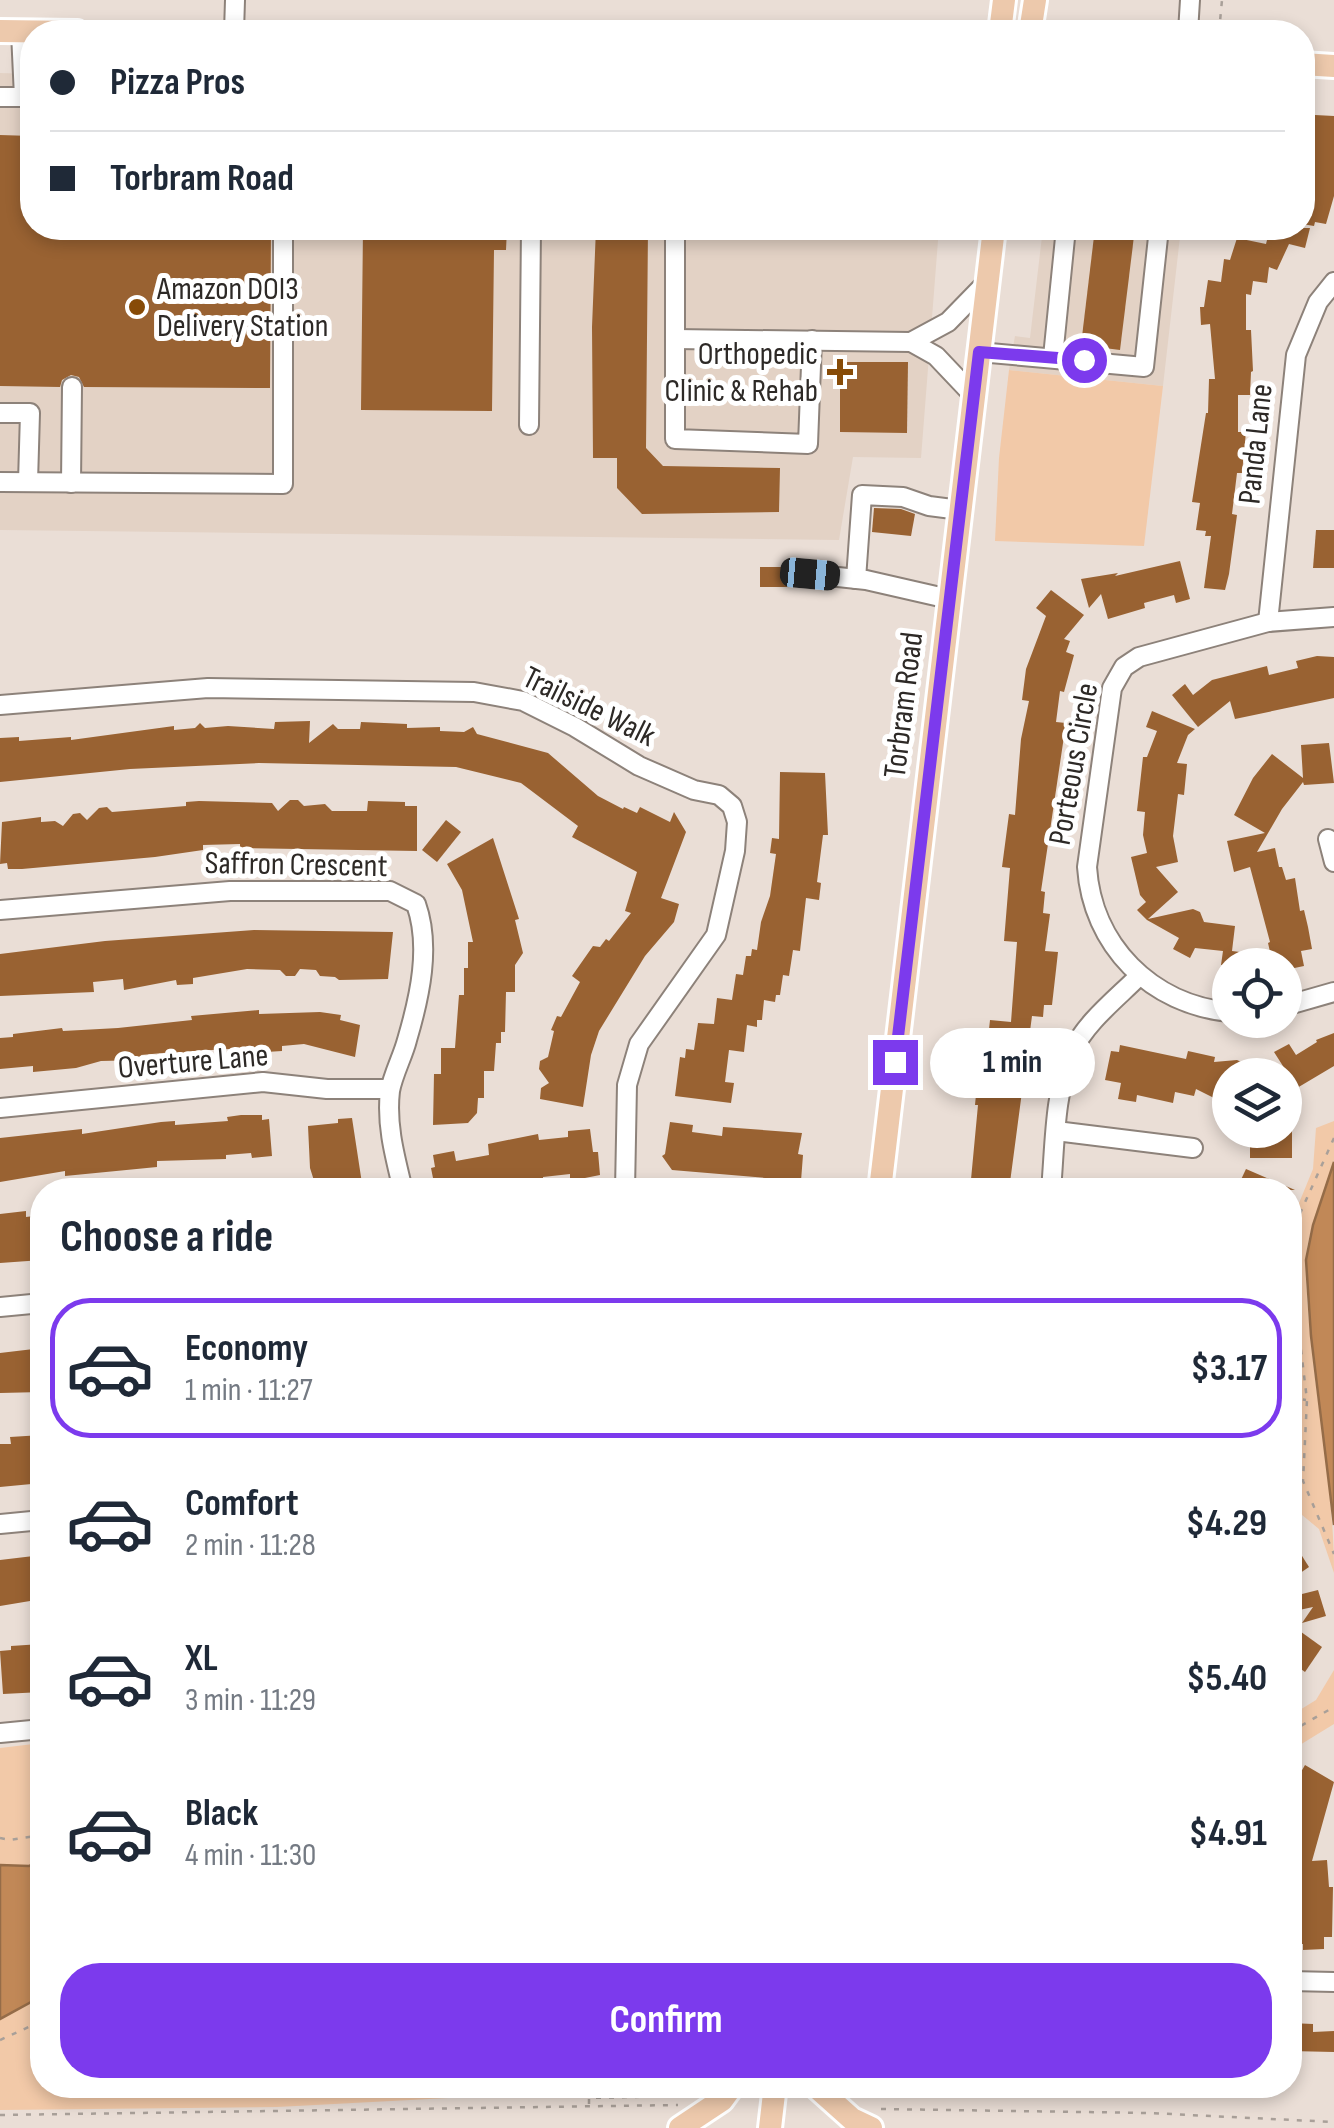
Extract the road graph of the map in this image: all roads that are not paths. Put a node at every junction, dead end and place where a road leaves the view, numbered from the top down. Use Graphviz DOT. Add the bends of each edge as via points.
graph roads {
  1 [pos="11,32"];
  2 [pos="20,66"];
  3 [pos="283,240"];
  4 [pos="531,240"];
  5 [pos="676,240"];
  6 [pos="993,240"];
  7 [pos="1065,240"];
  8 [pos="1158,240"];
  9 [pos="988,282"];
  10 [pos="1334,282"];
  11 [pos="675,340"];
  12 [pos="812,340"];
  13 [pos="911,342"];
  14 [pos="979,352"];
  15 [pos="1053,357"];
  16 [pos="72,387"];
  17 [pos="974,394"];
  18 [pos="0,412"];
  19 [pos="529,425"];
  20 [pos="0,482"];
  21 [pos="28,482"];
  22 [pos="71,483"];
  23 [pos="960,510"];
  24 [pos="810,574"];
  25 [pos="856,578"];
  26 [pos="949,599"];
  27 [pos="1334,617"];
  28 [pos="1268,622"];
  29 [pos="0,705"];
  30 [pos="1328,839"];
  31 [pos="1334,862"];
  32 [pos="0,910"];
  33 [pos="1138,977"];
  34 [pos="1334,992"];
  35 [pos="1302,1001"];
  36 [pos="1212,1010"];
  37 [pos="390,1089"];
  38 [pos="0,1108"];
  39 [pos="1056,1130"];
  40 [pos="1192,1148"];
  41 [pos="399,1178"];
  42 [pos="625,1178"];
  43 [pos="881,1178"];
  44 [pos="1052,1178"];
  45 [pos="30,1304"];
  46 [pos="0,1306"];
  47 [pos="30,1521"];
  48 [pos="0,1524"];
  49 [pos="30,1730"];
  50 [pos="0,1733"];
  51 [pos="1302,1981"];
  52 [pos="1334,1982"];
  53 [pos="723,2098"];
  54 [pos="773,2098"];
  55 [pos="829,2098"];
  56 [pos="874,2118"];
  57 [pos="680,2128"];
  58 [pos="770,2128"];
  1 -- 2 [label="street"];
  3 -- 22 [label="street" via="283,484"];
  4 -- 19 [label="street"];
  5 -- 11 [label="street"];
  6 -- 9 [label="main road, Torbram Road"];
  7 -- 15 [label="street"];
  8 -- 15 [label="street" via="1144,367"];
  9 -- 13 [label="street" via="945,325"];
  9 -- 14 [label="main road, Torbram Road"];
  10 -- 28 [label="street, Panda Lane" via="1318,302 1296,356"];
  11 -- 12 [label="street"];
  11 -- 12 [label="street" via="674,439 808,444"];
  12 -- 13 [label="street"];
  13 -- 17 [label="street" via="936,356"];
  14 -- 15 [label="street"];
  14 -- 17 [label="main road, Torbram Road"];
  16 -- 22 [label="street"];
  17 -- 23 [label="main road, Torbram Road"];
  18 -- 21 [label="street" via="30,412"];
  20 -- 21 [label="street"];
  21 -- 22 [label="street"];
  23 -- 25 [label="street" via="862,494"];
  23 -- 26 [label="main road, Torbram Road"];
  24 -- 25 [label="street"];
  25 -- 26 [label="street"];
  26 -- 43 [label="main road, Torbram Road"];
  27 -- 28 [label="street, Porteous Circle"];
  28 -- 33 [label="street, Porteous Circle" via="1139,656 1112,688 1087,866 1089,896 1100,927"];
  29 -- 42 [label="street, Trailside Walk" via="208,688 474,692 522,701 639,766 719,795 737,822 716,935 639,1044 627,1085"];
  30 -- 31 [label="street"];
  32 -- 37 [label="street, Saffron Crescent" via="230,890 390,891 416,904 425,929 408,1038"];
  33 -- 36 [label="street, Porteous Circle"];
  33 -- 39 [label="street" via="1073,1051"];
  34 -- 35 [label="street"];
  37 -- 38 [label="street, Overture Lane" via="263,1082"];
  37 -- 41 [label="street, Saffron Crescent"];
  39 -- 40 [label="street"];
  39 -- 44 [label="street"];
  45 -- 46 [label="street"];
  47 -- 48 [label="street"];
  49 -- 50 [label="street"];
  51 -- 52 [label="street"];
  53 -- 57 [label="main road"];
  54 -- 58 [label="main road"];
  55 -- 56 [label="main road" via="852,2119"];
}
